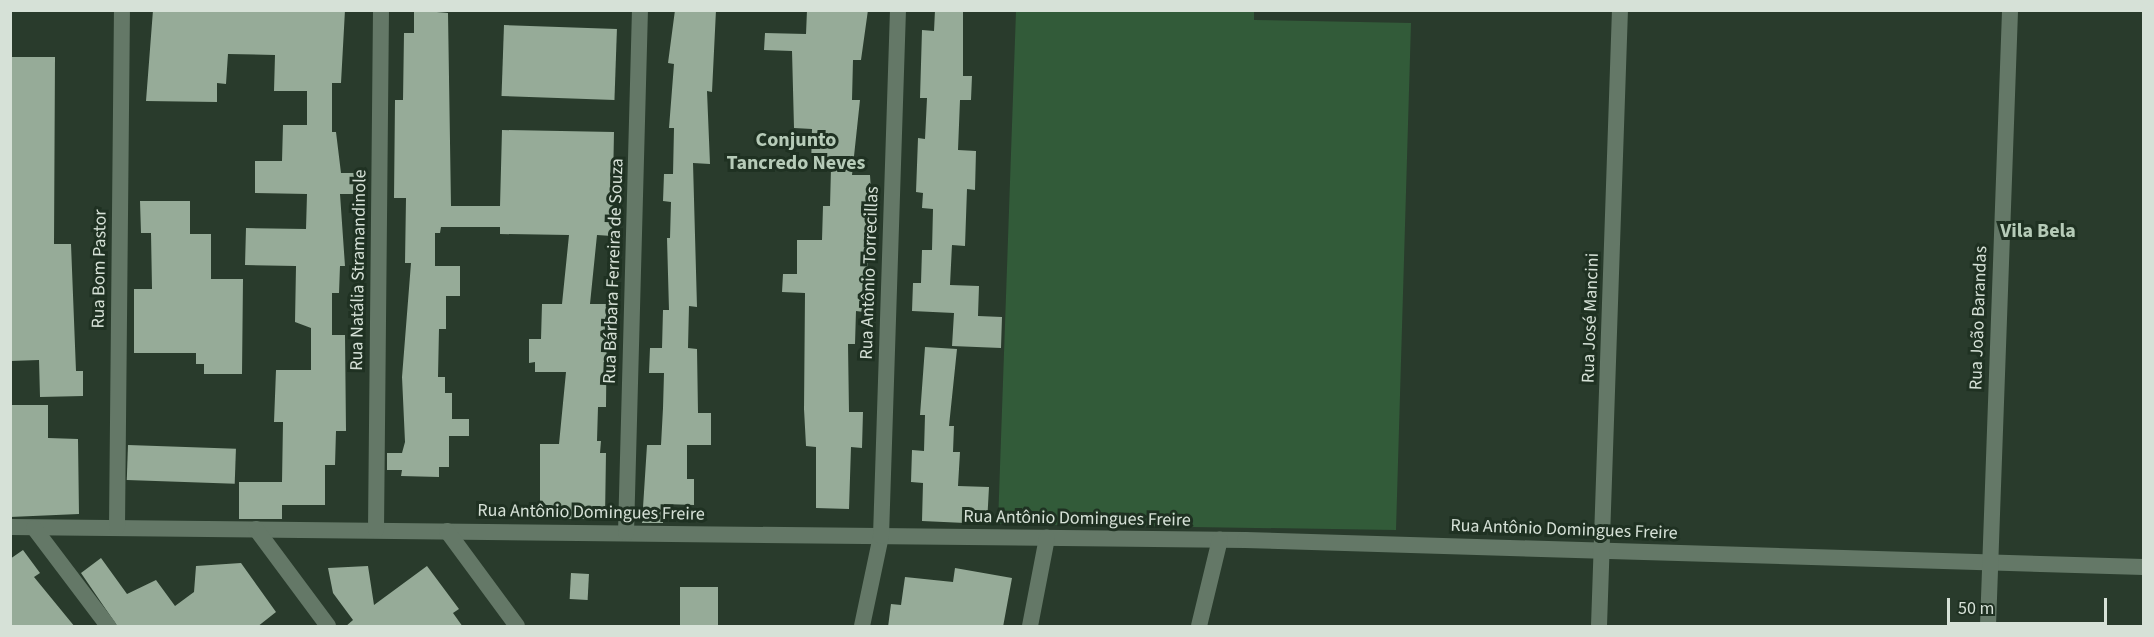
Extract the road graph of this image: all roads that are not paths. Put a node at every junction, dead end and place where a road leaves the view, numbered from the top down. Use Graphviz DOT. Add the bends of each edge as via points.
graph roads {
  1 [pos="122,10"];
  2 [pos="381,10"];
  3 [pos="640,10"];
  4 [pos="898,10"];
  5 [pos="1620,10"];
  6 [pos="2010,10"];
  7 [pos="10,527"];
  8 [pos="117,527"];
  9 [pos="34,528"];
  10 [pos="256,529"];
  11 [pos="376,530"];
  12 [pos="447,531"];
  13 [pos="626,533"];
  14 [pos="881,536"];
  15 [pos="1047,538"];
  16 [pos="1220,540"];
  17 [pos="1603,550"];
  18 [pos="1990,563"];
  19 [pos="2144,567"];
  20 [pos="108,627"];
  21 [pos="327,627"];
  22 [pos="517,627"];
  23 [pos="862,627"];
  24 [pos="1030,627"];
  25 [pos="1199,627"];
  26 [pos="1599,627"];
  27 [pos="1988,627"];
  1 -- 8 [label="street, Rua Bom Pastor"];
  2 -- 11 [label="street, Rua Natália Stramandinole"];
  3 -- 13 [label="street, Rua Bárbara Ferreira de Souza"];
  4 -- 14 [label="street, Rua Antônio Torrecillas"];
  5 -- 17 [label="street, Rua José Mancini"];
  6 -- 18 [label="street, Rua João Barandas"];
  7 -- 9 [label="street, Rua Antônio Domingues Freire"];
  8 -- 9 [label="street, Rua Antônio Domingues Freire"];
  8 -- 10 [label="street, Rua Antônio Domingues Freire"];
  9 -- 20 [label="street"];
  10 -- 11 [label="street, Rua Antônio Domingues Freire"];
  10 -- 21 [label="street"];
  11 -- 12 [label="street, Rua Antônio Domingues Freire"];
  12 -- 13 [label="street, Rua Antônio Domingues Freire"];
  12 -- 22 [label="street"];
  13 -- 14 [label="street, Rua Antônio Domingues Freire"];
  14 -- 15 [label="street, Rua Antônio Domingues Freire"];
  14 -- 23 [label="street, Rua Antônio Torrecillas"];
  15 -- 16 [label="street, Rua Antônio Domingues Freire"];
  15 -- 24 [label="street"];
  16 -- 17 [label="street, Rua Antônio Domingues Freire"];
  16 -- 25 [label="street"];
  17 -- 18 [label="street, Rua Antônio Domingues Freire"];
  17 -- 26 [label="street, Rua José Mancini"];
  18 -- 19 [label="street, Rua Antônio Domingues Freire"];
  18 -- 27 [label="street, Rua João Barandas"];
}
